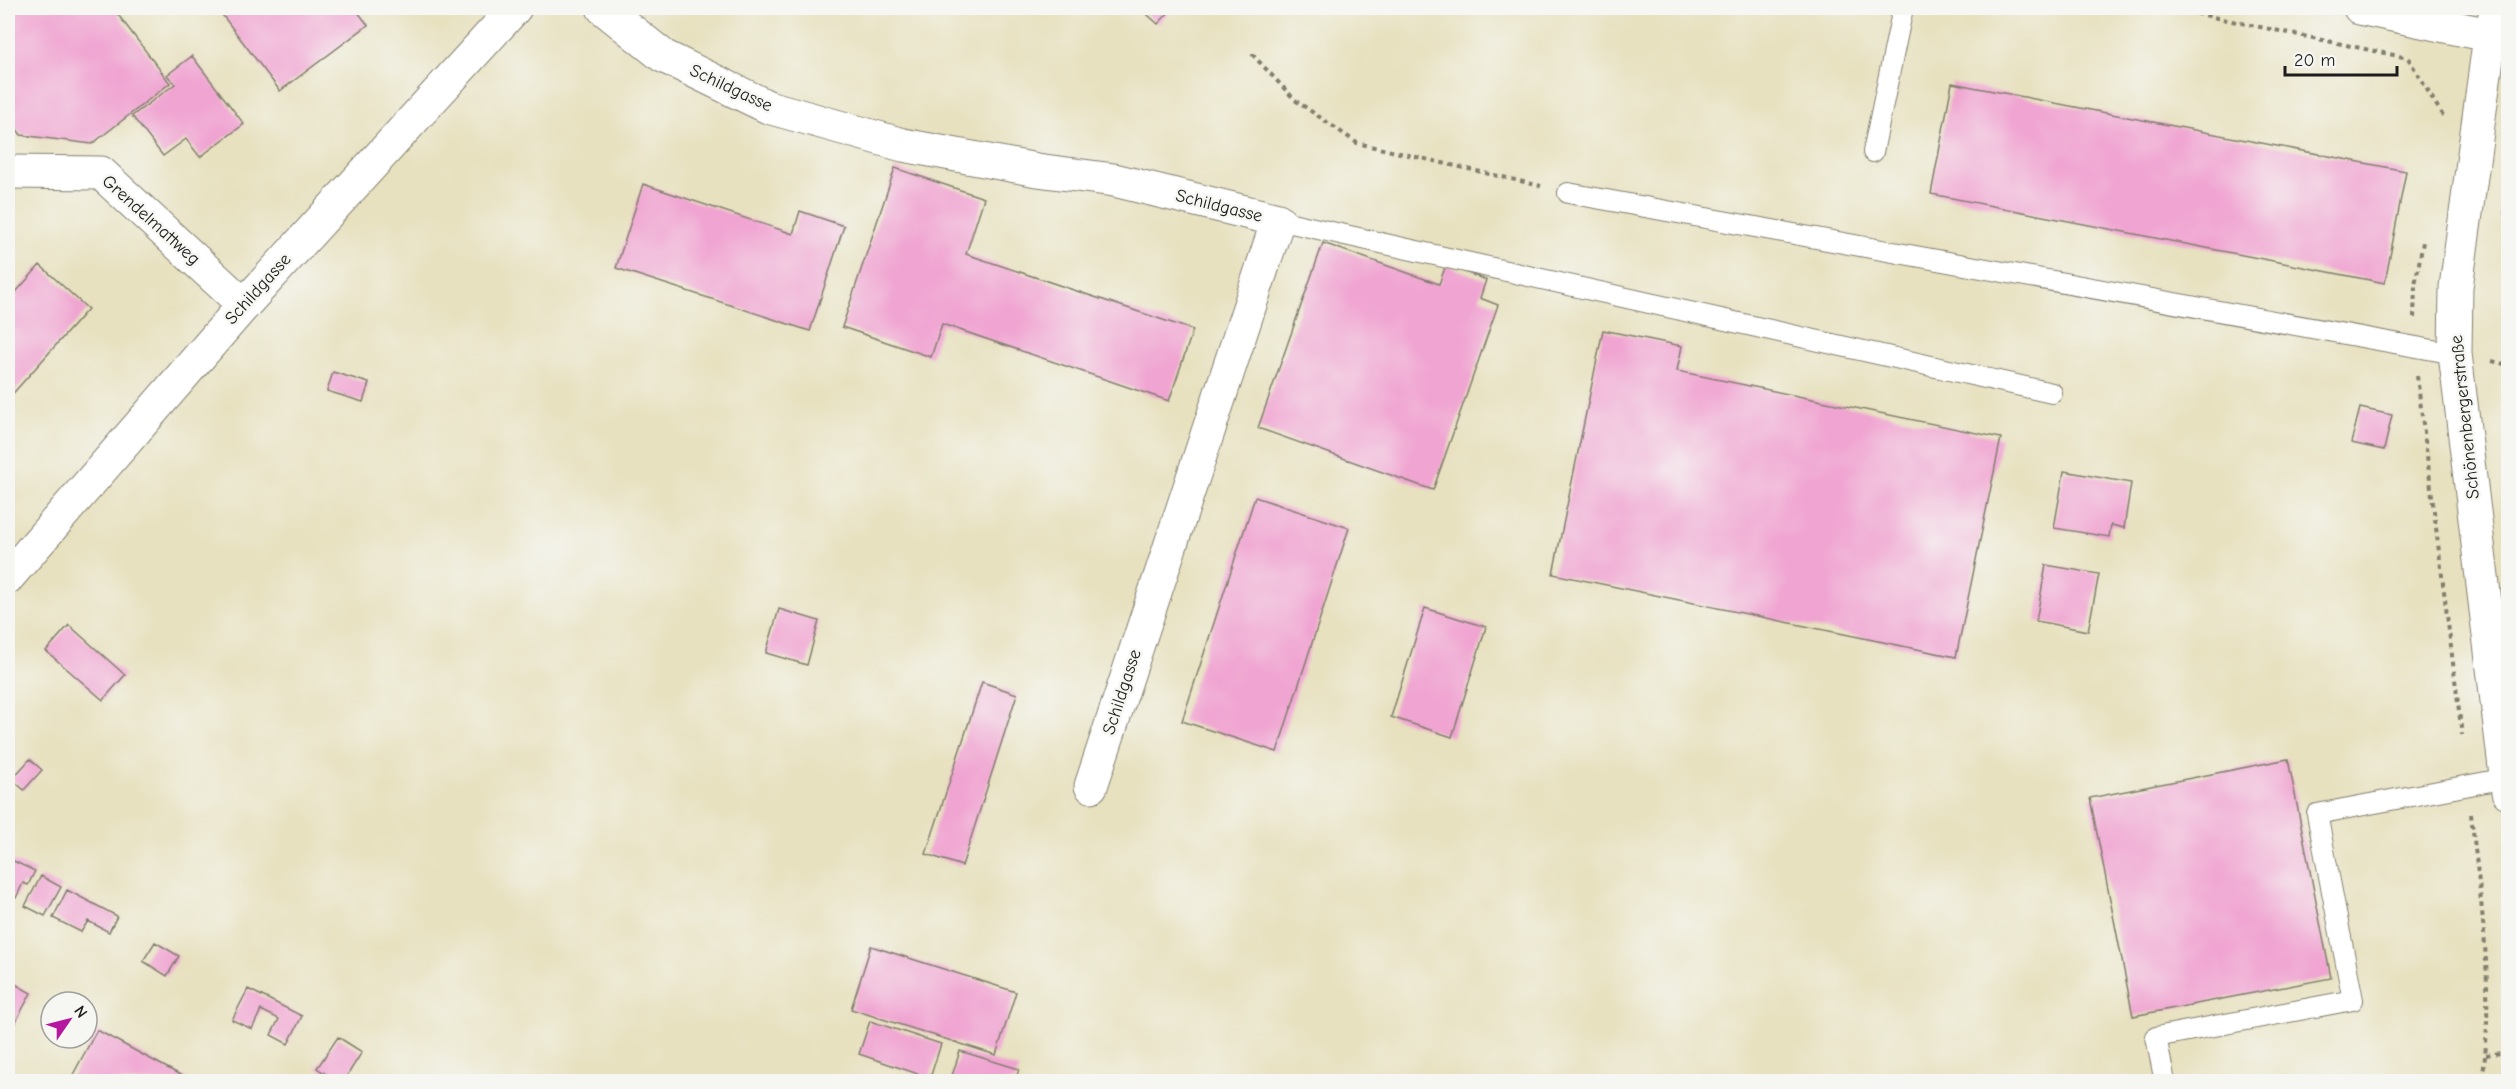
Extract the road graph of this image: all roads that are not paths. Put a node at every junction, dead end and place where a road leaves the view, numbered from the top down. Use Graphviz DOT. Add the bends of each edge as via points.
graph roads {
  1 [pos="515,8"];
  2 [pos="603,8"];
  3 [pos="1903,8"];
  4 [pos="2360,8"];
  5 [pos="2498,28"];
  6 [pos="1874,152"];
  7 [pos="8,172"];
  8 [pos="1568,193"];
  9 [pos="1278,220"];
  10 [pos="244,305"];
  11 [pos="2455,354"];
  12 [pos="2052,393"];
  13 [pos="8,577"];
  14 [pos="2505,733"];
  15 [pos="2508,785"];
  16 [pos="1091,786"];
  17 [pos="2164,1082"];
  1 -- 10 [label="street, Schildgasse"];
  2 -- 9 [label="street, Schildgasse" via="663,56 768,107 903,145 1114,180"];
  3 -- 6 [label="lane"];
  4 -- 5 [label="street"];
  5 -- 11 [label="street, Schönenbergerstraße" via="2477,133 2456,287"];
  7 -- 10 [label="street, Grendelmattweg" via="101,173"];
  8 -- 11 [label="lane"];
  9 -- 12 [label="lane"];
  9 -- 16 [label="street, Schildgasse"];
  10 -- 13 [label="street, Schildgasse"];
  11 -- 14 [label="street, Schönenbergerstraße"];
  14 -- 15 [label="street, Schönenbergerstraße"];
  15 -- 17 [label="lane" via="2317,814 2353,1000 2156,1037"];
}
